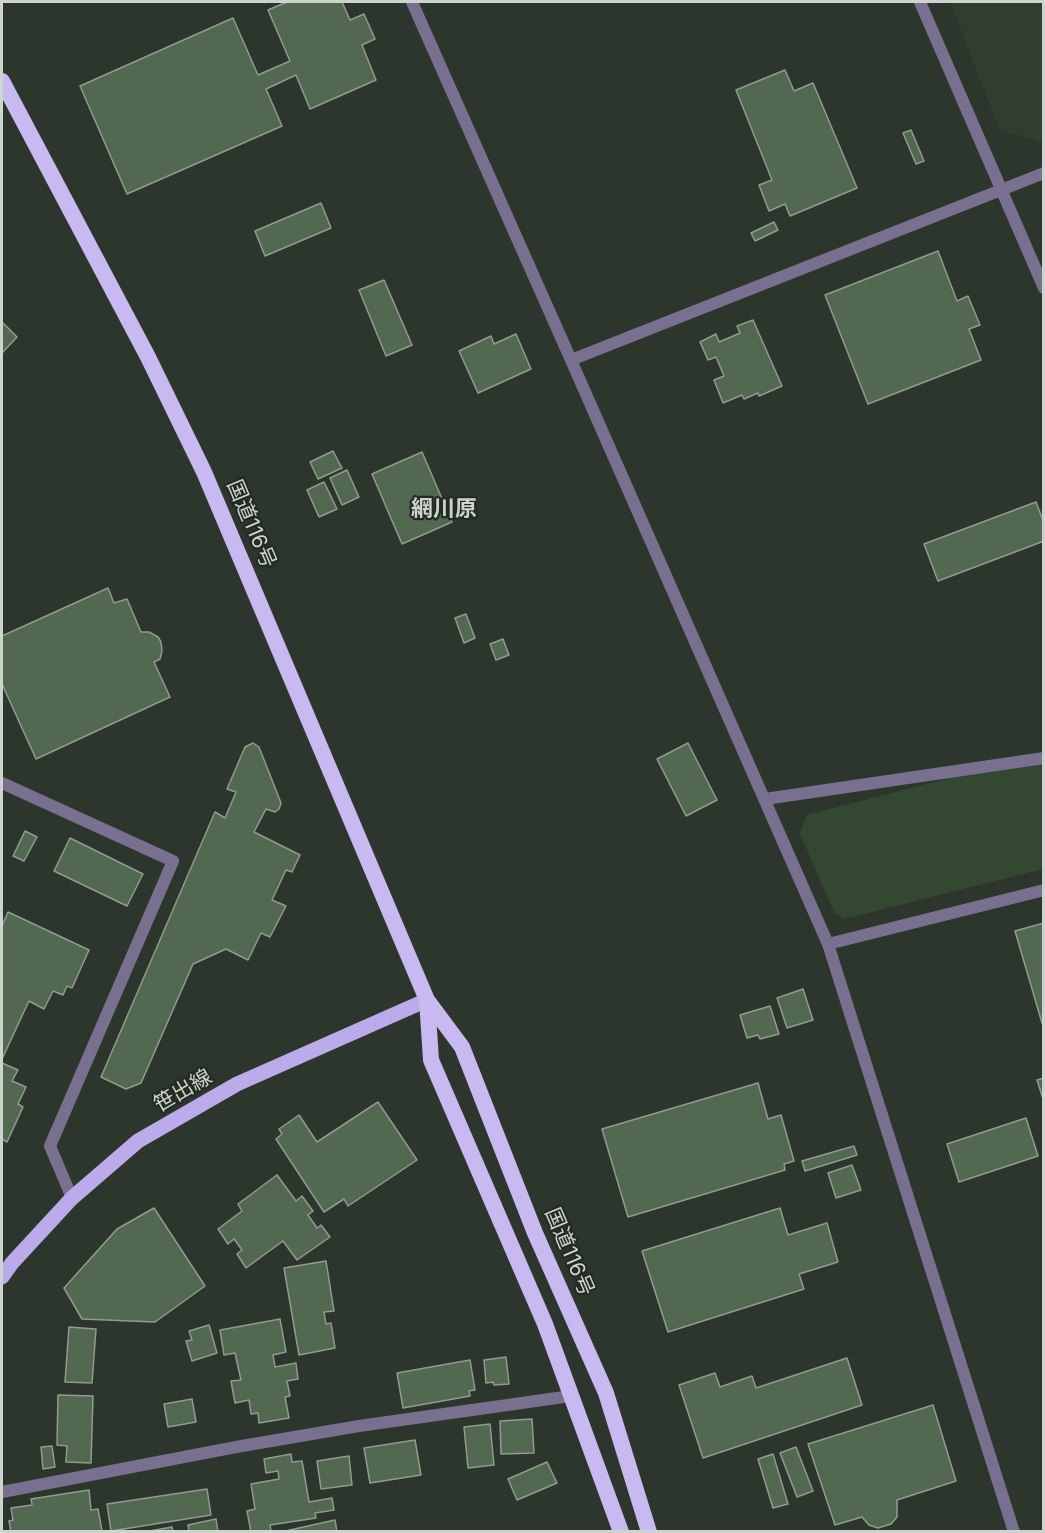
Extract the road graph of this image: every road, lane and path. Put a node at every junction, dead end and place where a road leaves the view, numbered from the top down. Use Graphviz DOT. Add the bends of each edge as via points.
graph roads {
  1 [pos="411,2"];
  2 [pos="920,2"];
  3 [pos="2,81"];
  4 [pos="1044,173"];
  5 [pos="1001,190"];
  6 [pos="1044,288"];
  7 [pos="571,360"];
  8 [pos="1044,758"];
  9 [pos="2,783"];
  10 [pos="765,799"];
  11 [pos="1044,890"];
  12 [pos="828,944"];
  13 [pos="427,1000"];
  14 [pos="72,1198"];
  15 [pos="7,1261"];
  16 [pos="2,1277"];
  17 [pos="571,1396"];
  18 [pos="2,1492"];
  19 [pos="621,1532"];
  20 [pos="650,1532"];
  21 [pos="1014,1532"];
  1 -- 7 [label="street"];
  2 -- 5 [label="street"];
  3 -- 13 [label="highway, 国道116号" via="148,357 204,472"];
  4 -- 5 [label="street"];
  5 -- 6 [label="street"];
  5 -- 7 [label="street"];
  7 -- 10 [label="street"];
  8 -- 10 [label="street"];
  9 -- 14 [label="street" via="173,861 50,1146"];
  10 -- 12 [label="street"];
  11 -- 12 [label="street"];
  12 -- 21 [label="street"];
  13 -- 14 [label="main road, 笹出線" via="237,1084 138,1141"];
  13 -- 17 [label="highway, 国道116号" via="431,1060 545,1324"];
  13 -- 20 [label="highway, 国道116号" via="462,1047 535,1233 606,1393"];
  14 -- 15 [label="main road, 笹出線"];
  15 -- 16 [label="main road, 笹出線"];
  17 -- 18 [label="street" via="358,1426"];
  17 -- 19 [label="highway, 国道116号"];
}
